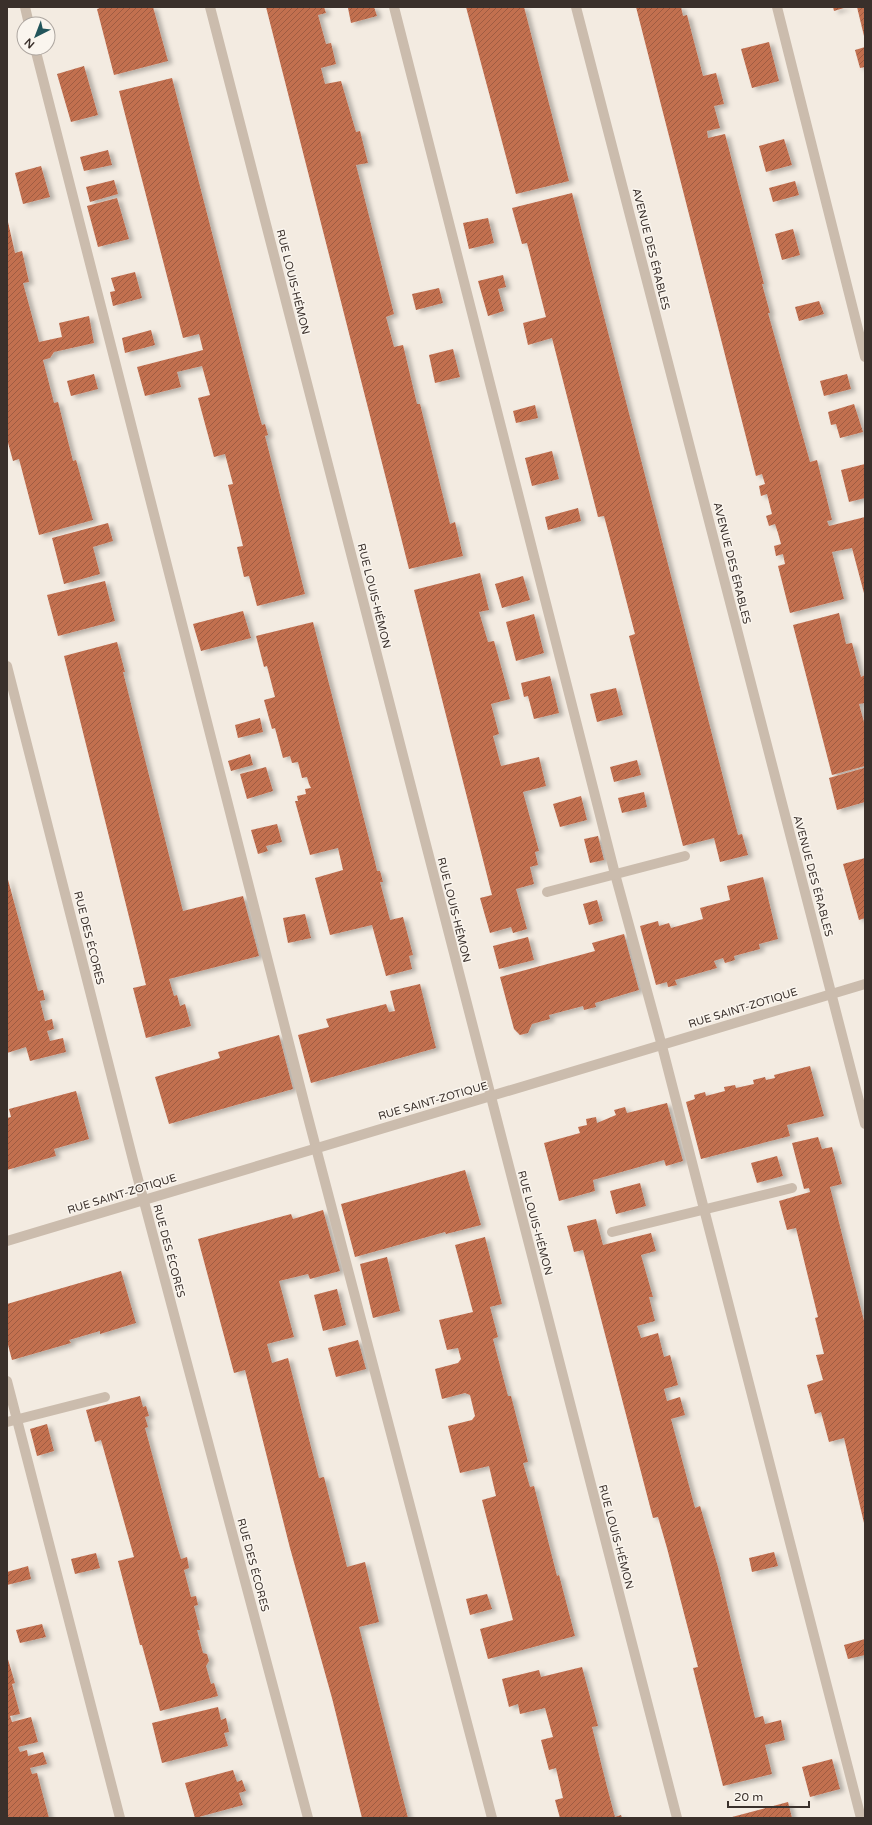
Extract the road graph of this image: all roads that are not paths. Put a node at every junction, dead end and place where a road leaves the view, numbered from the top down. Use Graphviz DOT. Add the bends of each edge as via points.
graph roads {
  1 [pos="210,7"];
  2 [pos="394,7"];
  3 [pos="576,7"];
  4 [pos="777,7"];
  5 [pos="37,56"];
  6 [pos="865,357"];
  7 [pos="7,666"];
  8 [pos="685,856"];
  9 [pos="615,874"];
  10 [pos="547,892"];
  11 [pos="865,984"];
  12 [pos="830,994"];
  13 [pos="662,1046"];
  14 [pos="490,1097"];
  15 [pos="865,1124"];
  16 [pos="317,1147"];
  17 [pos="792,1188"];
  18 [pos="143,1200"];
  19 [pos="704,1210"];
  20 [pos="612,1232"];
  21 [pos="7,1241"];
  22 [pos="7,1382"];
  23 [pos="105,1397"];
  24 [pos="12,1420"];
  25 [pos="120,1818"];
  26 [pos="308,1818"];
  27 [pos="492,1818"];
  28 [pos="677,1818"];
  29 [pos="861,1818"];
  1 -- 14 [label="street, RUE LOUIS-HÉMON"];
  2 -- 9 [label="street"];
  3 -- 12 [label="street, AVENUE DES ÉRABLES"];
  4 -- 6 [label="street"];
  5 -- 16 [label="street"];
  7 -- 18 [label="street, RUE DES ÉCORES"];
  8 -- 9 [label="street"];
  9 -- 10 [label="street"];
  9 -- 13 [label="street"];
  11 -- 12 [label="street, RUE SAINT-ZOTIQUE"];
  12 -- 13 [label="street, RUE SAINT-ZOTIQUE"];
  12 -- 15 [label="street, AVENUE DES ÉRABLES"];
  13 -- 14 [label="street, RUE SAINT-ZOTIQUE"];
  13 -- 19 [label="street"];
  14 -- 16 [label="street, RUE SAINT-ZOTIQUE"];
  14 -- 28 [label="street, RUE LOUIS-HÉMON"];
  16 -- 18 [label="street, RUE SAINT-ZOTIQUE"];
  16 -- 27 [label="street"];
  17 -- 19 [label="street"];
  18 -- 21 [label="street, RUE SAINT-ZOTIQUE"];
  18 -- 26 [label="street, RUE DES ÉCORES"];
  19 -- 20 [label="street"];
  19 -- 29 [label="street"];
  22 -- 24 [label="street"];
  23 -- 24 [label="street"];
  24 -- 25 [label="street"];
}
